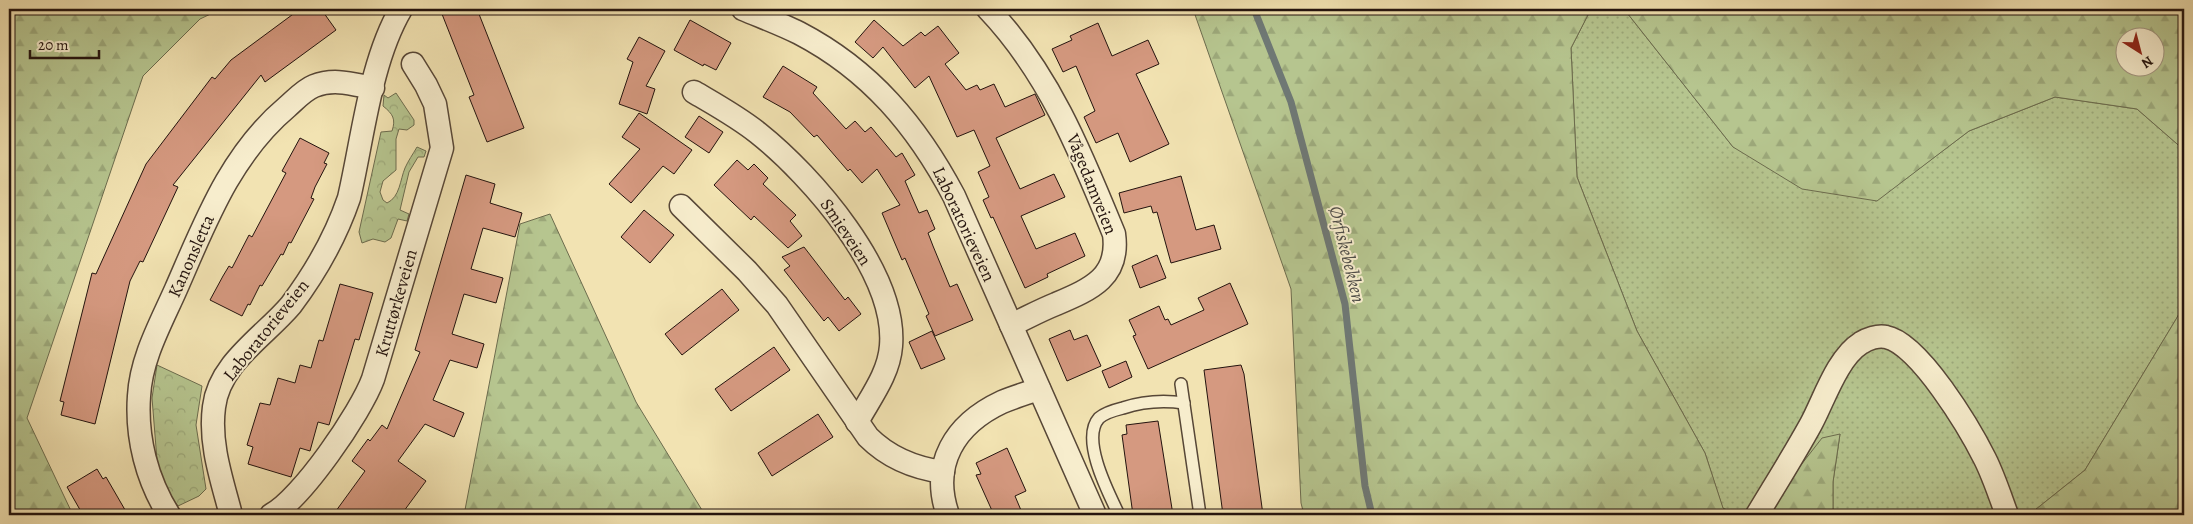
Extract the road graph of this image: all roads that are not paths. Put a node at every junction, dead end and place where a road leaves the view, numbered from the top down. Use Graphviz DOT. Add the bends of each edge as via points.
graph roads {
  1 [pos="400,9"];
  2 [pos="743,9"];
  3 [pos="988,9"];
  4 [pos="413,64"];
  5 [pos="373,88"];
  6 [pos="694,92"];
  7 [pos="681,206"];
  8 [pos="1011,325"];
  9 [pos="1181,384"];
  10 [pos="1039,389"];
  11 [pos="1184,403"];
  12 [pos="857,422"];
  13 [pos="943,472"];
  14 [pos="169,515"];
  15 [pos="231,515"];
  16 [pos="271,515"];
  17 [pos="948,515"];
  18 [pos="1095,515"];
  19 [pos="1119,515"];
  20 [pos="1200,515"];
  21 [pos="1757,515"];
  22 [pos="2007,515"];
  1 -- 5 [label="street, Laboratorieveien" via="381,51"];
  2 -- 8 [label="street, Laboratorieveien" via="823,47 852,67 902,115 928,150 954,196"];
  3 -- 8 [label="street, Vågedamveien" via="1019,44 1060,110 1086,164 1116,245 1110,265 1099,282"];
  4 -- 16 [label="street, Kruttørkeveien" via="436,104 442,148 373,380 362,405 303,488 288,504"];
  5 -- 14 [label="street, Kanonsletta" via="338,81 312,87 260,132 244,151 216,198 147,358 139,394 142,448 156,491"];
  5 -- 15 [label="street, Laboratorieveien" via="350,198 331,241 292,303 238,359 219,390 214,405 212,442"];
  6 -- 12 [label="street, Smieveien" via="757,132 802,172 840,219 879,284 890,321 890,357"];
  7 -- 12 [label="street" via="777,305"];
  8 -- 10 [label="street, Laboratorieveien"];
  9 -- 11 [label="lane"];
  10 -- 13 [label="street" via="1002,402 971,422 955,439"];
  10 -- 18 [label="street, Laboratorieveien"];
  11 -- 19 [label="lane" via="1152,401 1106,413 1098,419 1092,435 1093,449"];
  11 -- 20 [label="lane"];
  12 -- 13 [label="street" via="884,452 911,465"];
  13 -- 17 [label="street" via="942,492"];
  21 -- 22 [label="street" via="1812,423 1842,364 1861,343 1880,336 1896,340 1924,364 1985,459"];
}
